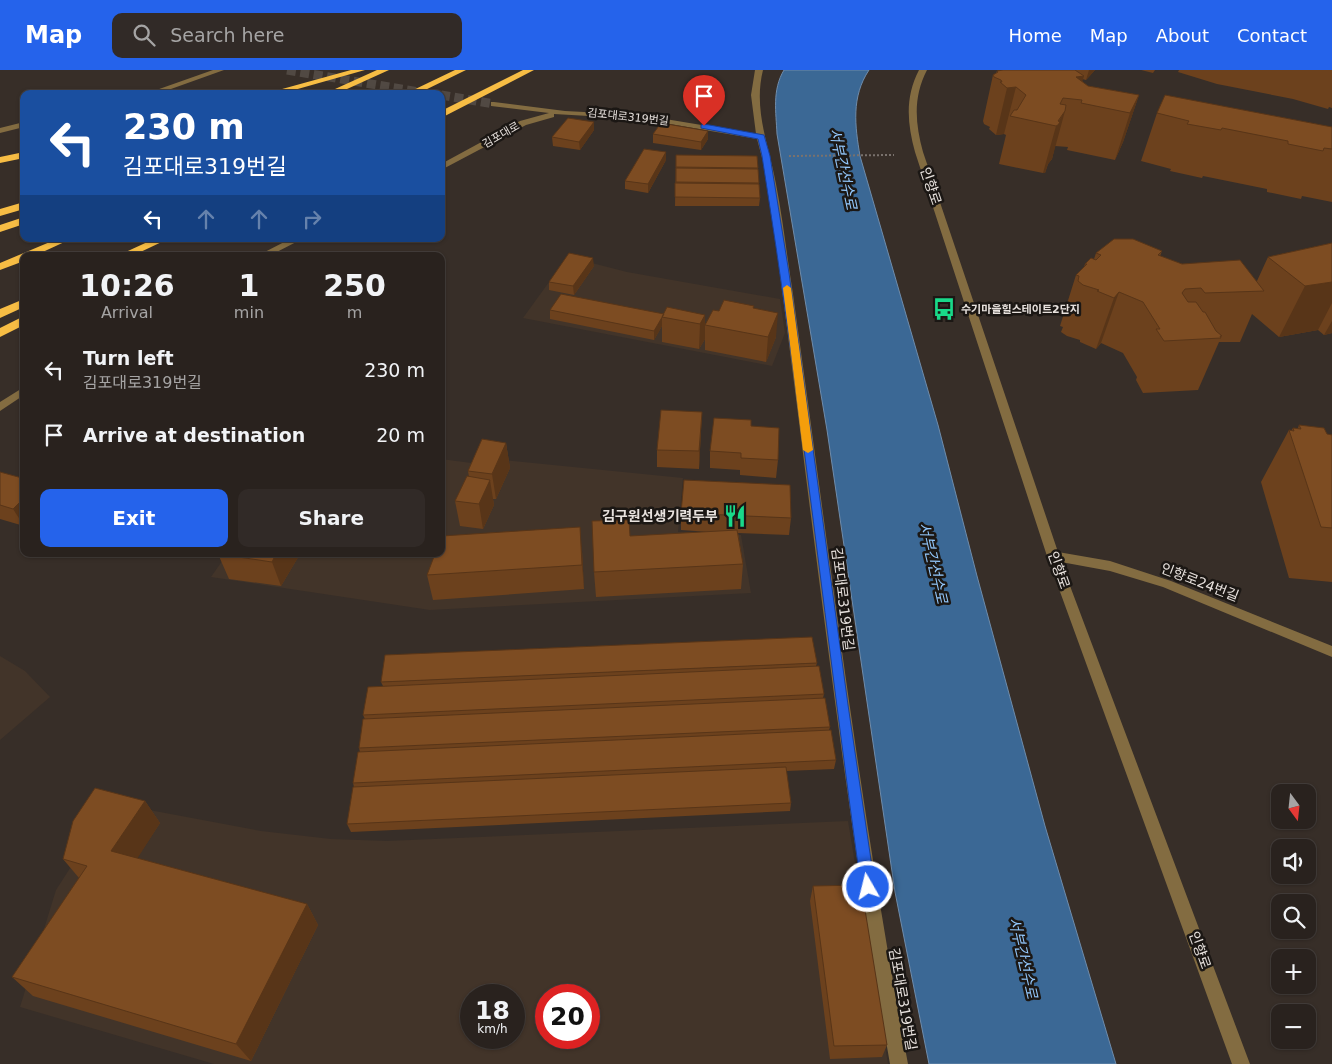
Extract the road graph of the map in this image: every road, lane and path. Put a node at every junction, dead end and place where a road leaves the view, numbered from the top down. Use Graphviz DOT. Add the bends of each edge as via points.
graph roads {
  1 [pos="220,70"];
  2 [pos="361,70"];
  3 [pos="385,70"];
  4 [pos="462,70"];
  5 [pos="530,70"];
  6 [pos="759,70"];
  7 [pos="923,70"];
  8 [pos="161,90"];
  9 [pos="284,90"];
  10 [pos="338,90"];
  11 [pos="418,90"];
  12 [pos="494,104"];
  13 [pos="565,113"];
  14 [pos="445,114"];
  15 [pos="20,125"];
  16 [pos="0,130"];
  17 [pos="761,137"];
  18 [pos="894,155"];
  19 [pos="20,156"];
  20 [pos="786,156"];
  21 [pos="0,160"];
  22 [pos="445,166"];
  23 [pos="20,206"];
  24 [pos="0,213"];
  25 [pos="20,222"];
  26 [pos="0,230"];
  27 [pos="59,242"];
  28 [pos="157,242"];
  29 [pos="159,242"];
  30 [pos="291,242"];
  31 [pos="34,252"];
  32 [pos="133,252"];
  33 [pos="142,252"];
  34 [pos="270,252"];
  35 [pos="20,258"];
  36 [pos="0,267"];
  37 [pos="20,304"];
  38 [pos="0,314"];
  39 [pos="20,322"];
  40 [pos="0,333"];
  41 [pos="20,393"];
  42 [pos="0,407"];
  43 [pos="1053,556"];
  44 [pos="1332,652"];
  45 [pos="900,1064"];
  46 [pos="1241,1064"];
  1 -- 8 [label="street"];
  2 -- 9 [label="highway"];
  3 -- 10 [label="highway"];
  4 -- 11 [label="highway"];
  5 -- 14 [label="highway"];
  6 -- 17 [label="street, 김포대로319번길" via="754,97"];
  7 -- 43 [label="street, 인향로" via="914,93 912,126"];
  12 -- 13 [label="street, 김포대로319번길"];
  13 -- 17 [label="street, 김포대로319번길" via="641,117"];
  13 -- 22 [label="street, 김포대로" via="523,123"];
  15 -- 16 [label="street"];
  17 -- 45 [label="street, 김포대로319번길" via="785,273 870,905"];
  18 -- 20 [label="path"];
  19 -- 21 [label="highway"];
  23 -- 24 [label="highway"];
  25 -- 26 [label="highway"];
  27 -- 31 [label="highway"];
  28 -- 32 [label="highway"];
  29 -- 33 [label="highway"];
  30 -- 34 [label="street"];
  35 -- 36 [label="highway"];
  37 -- 38 [label="highway"];
  39 -- 40 [label="highway"];
  41 -- 42 [label="street"];
  43 -- 44 [label="street, 인향로24번길" via="1110,566 1167,584"];
  43 -- 46 [label="street, 인향로"];
}
